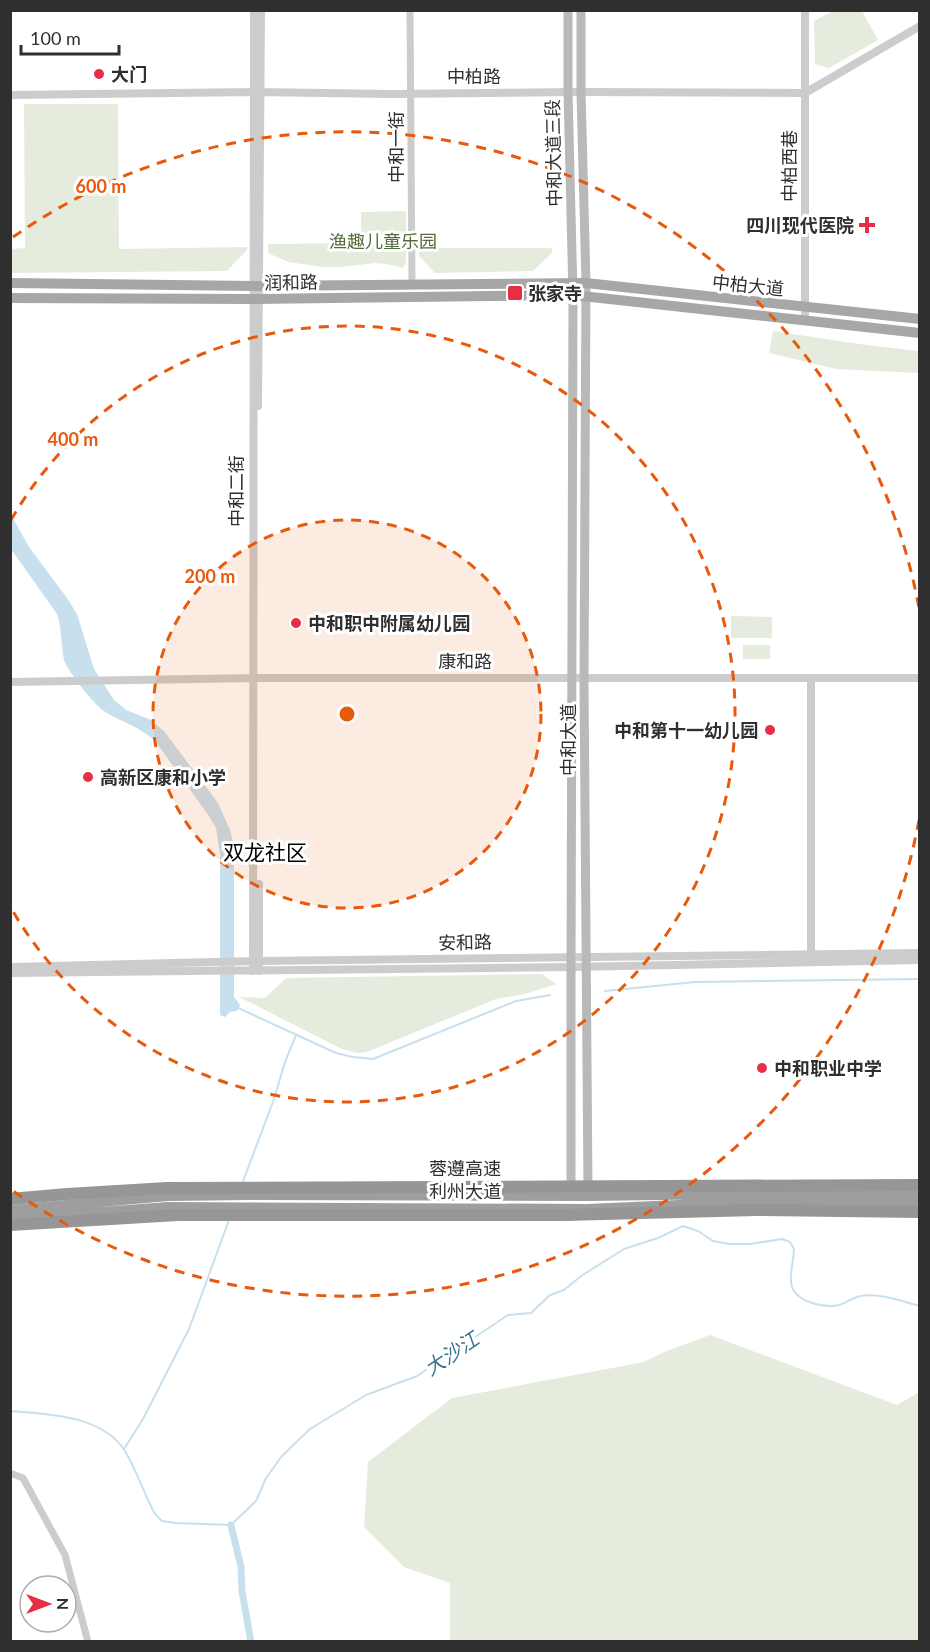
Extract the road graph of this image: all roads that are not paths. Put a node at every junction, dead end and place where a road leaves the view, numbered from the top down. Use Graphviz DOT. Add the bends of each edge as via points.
graph roads {
  1 [pos="255,10"];
  2 [pos="261,10"];
  3 [pos="410,10"];
  4 [pos="568,10"];
  5 [pos="581,10"];
  6 [pos="805,10"];
  7 [pos="920,26"];
  8 [pos="258,92"];
  9 [pos="568,92"];
  10 [pos="581,92"];
  11 [pos="411,93"];
  12 [pos="805,93"];
  13 [pos="10,95"];
  14 [pos="10,283"];
  15 [pos="412,284"];
  16 [pos="572,284"];
  17 [pos="586,284"];
  18 [pos="256,286"];
  19 [pos="573,295"];
  20 [pos="586,296"];
  21 [pos="10,298"];
  22 [pos="256,299"];
  23 [pos="806,308"];
  24 [pos="920,320"];
  25 [pos="806,321"];
  26 [pos="920,333"];
  27 [pos="572,678"];
  28 [pos="585,678"];
  29 [pos="920,678"];
  30 [pos="256,679"];
  31 [pos="811,679"];
  32 [pos="10,682"];
  33 [pos="920,952"];
  34 [pos="571,956"];
  35 [pos="811,958"];
  36 [pos="920,960"];
  37 [pos="586,962"];
  38 [pos="256,966"];
  39 [pos="10,967"];
  40 [pos="211,967"];
  41 [pos="571,967"];
  42 [pos="10,974"];
  43 [pos="920,1185"];
  44 [pos="920,1193"];
  45 [pos="572,1196"];
  46 [pos="588,1196"];
  47 [pos="10,1199"];
  48 [pos="217,1202"];
  49 [pos="920,1202"];
  50 [pos="10,1210"];
  51 [pos="920,1212"];
  52 [pos="10,1219"];
  53 [pos="10,1225"];
  54 [pos="10,1473"];
  55 [pos="88,1641"];
  1 -- 8 [label="street, 中和二街"];
  2 -- 8 [label="street, 中和二街"];
  3 -- 11 [label="street, 中和一街"];
  4 -- 9 [label="main road, 中和大道三段"];
  5 -- 10 [label="main road, 中和大道三段"];
  6 -- 12 [label="street, 中柏西巷"];
  7 -- 12 [label="street"];
  8 -- 11 [label="street, 中柏路"];
  8 -- 13 [label="street, 中柏路"];
  8 -- 18 [label="street, 中和二街"];
  9 -- 10 [label="street, 中柏路"];
  9 -- 11 [label="street, 中柏路"];
  9 -- 16 [label="main road, 中和大道三段"];
  10 -- 12 [label="street, 中柏路"];
  10 -- 17 [label="main road, 中和大道三段"];
  11 -- 15 [label="street, 中和一街"];
  12 -- 23 [label="street, 中柏西巷"];
  14 -- 18 [label="main road, 润和路"];
  15 -- 16 [label="main road, 润和路"];
  15 -- 18 [label="main road, 润和路"];
  16 -- 17 [label="main road, 中柏大道"];
  16 -- 19 [label="main road, 中和大道三段"];
  17 -- 20 [label="main road, 中和大道"];
  17 -- 23 [label="main road, 中柏大道"];
  18 -- 22 [label="street, 中和二街"];
  19 -- 20 [label="main road, 中柏大道"];
  19 -- 22 [label="main road, 润和路"];
  19 -- 27 [label="main road, 中和大道"];
  20 -- 25 [label="main road, 中柏大道"];
  20 -- 28 [label="main road, 中和大道"];
  21 -- 22 [label="main road, 润和路"];
  22 -- 30 [label="street, 中和二街"];
  23 -- 24 [label="main road, 中柏大道"];
  23 -- 25 [label="street, 中柏西巷"];
  25 -- 26 [label="main road, 中柏大道"];
  27 -- 28 [label="street, 康和路"];
  27 -- 30 [label="street, 康和路"];
  27 -- 34 [label="main road, 中和大道"];
  28 -- 31 [label="street, 康和路"];
  28 -- 37 [label="main road, 中和大道"];
  29 -- 31 [label="street, 康和路"];
  30 -- 32 [label="street, 康和路"];
  30 -- 38 [label="street, 中和二街"];
  31 -- 35 [label="street"];
  33 -- 35 [label="street, 安和路"];
  34 -- 37 [label="street, 安和路"];
  34 -- 38 [label="street, 安和路"];
  34 -- 41 [label="main road, 中和大道"];
  35 -- 36 [label="street, 安和路"];
  35 -- 37 [label="street, 安和路"];
  37 -- 41 [label="street, 安和路"];
  37 -- 46 [label="main road, 中和大道"];
  38 -- 40 [label="street, 安和路"];
  38 -- 41 [label="street, 安和路"];
  39 -- 40 [label="street, 安和路"];
  40 -- 42 [label="street, 安和路"];
  41 -- 45 [label="main road, 中和大道"];
  43 -- 47 [label="highway, 蓉遵高速, bridge" via="167,1188"];
  44 -- 46 [label="highway, 利州大道"];
  45 -- 46 [label="highway, 利州大道"];
  45 -- 48 [label="highway, 利州大道" via="250,1195"];
  48 -- 49 [label="highway, 利州大道" via="252,1207 587,1209 772,1201"];
  48 -- 50 [label="highway, 利州大道" via="168,1196"];
  48 -- 52 [label="highway, 利州大道"];
  51 -- 53 [label="highway" via="178,1215"];
  54 -- 55 [label="street" via="23,1478 65,1555"];
}
